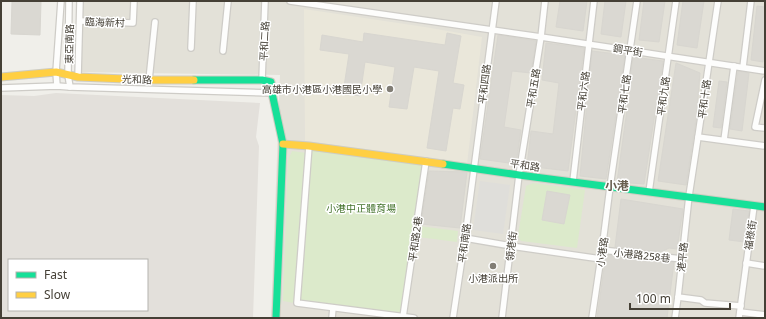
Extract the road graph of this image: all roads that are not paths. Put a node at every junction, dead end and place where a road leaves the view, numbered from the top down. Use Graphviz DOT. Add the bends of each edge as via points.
graph roads {
  1 [pos="61,1"];
  2 [pos="69,1"];
  3 [pos="80,1"];
  4 [pos="134,1"];
  5 [pos="193,1"];
  6 [pos="228,1"];
  7 [pos="266,1"];
  8 [pos="293,1"];
  9 [pos="496,1"];
  10 [pos="545,1"];
  11 [pos="594,1"];
  12 [pos="637,1"];
  13 [pos="676,1"];
  14 [pos="718,1"];
  15 [pos="750,1"];
  16 [pos="80,21"];
  17 [pos="155,22"];
  18 [pos="491,30"];
  19 [pos="541,37"];
  20 [pos="589,44"];
  21 [pos="191,48"];
  22 [pos="630,50"];
  23 [pos="223,51"];
  24 [pos="668,56"];
  25 [pos="709,62"];
  26 [pos="734,66"];
  27 [pos="743,67"];
  28 [pos="765,70"];
  29 [pos="56,72"];
  30 [pos="68,75"];
  31 [pos="1,77"];
  32 [pos="78,77"];
  33 [pos="149,80"];
  34 [pos="262,80"];
  35 [pos="765,80"];
  36 [pos="57,86"];
  37 [pos="70,87"];
  38 [pos="1,88"];
  39 [pos="272,93"];
  40 [pos="765,128"];
  41 [pos="698,137"];
  42 [pos="724,140"];
  43 [pos="283,144"];
  44 [pos="309,146"];
  45 [pos="765,146"];
  46 [pos="426,161"];
  47 [pos="473,168"];
  48 [pos="519,175"];
  49 [pos="573,181"];
  50 [pos="610,187"];
  51 [pos="649,192"];
  52 [pos="689,196"];
  53 [pos="754,206"];
  54 [pos="765,207"];
  55 [pos="465,238"];
  56 [pos="511,246"];
  57 [pos="602,250"];
  58 [pos="601,259"];
  59 [pos="682,259"];
  60 [pos="746,263"];
  61 [pos="765,266"];
  62 [pos="678,298"];
  63 [pos="333,308"];
  64 [pos="740,312"];
  65 [pos="765,315"];
  66 [pos="403,317"];
  67 [pos="276,318"];
  68 [pos="332,318"];
  69 [pos="414,318"];
  70 [pos="453,318"];
  71 [pos="502,318"];
  72 [pos="592,318"];
  73 [pos="675,318"];
  1 -- 29 [label="street, 東亞南路"];
  2 -- 30 [label="street, 東亞南路"];
  3 -- 16 [label="street"];
  4 -- 16 [label="street, 臨海新村" via="133,23"];
  5 -- 21 [label="street"];
  6 -- 23 [label="street"];
  7 -- 34 [label="street, 平和二路"];
  8 -- 18 [label="street, 鋼平街"];
  9 -- 18 [label="street, 平和四路"];
  10 -- 19 [label="street, 平和五路"];
  11 -- 20 [label="street, 平和六路"];
  12 -- 22 [label="street, 平和七路"];
  13 -- 24 [label="street, 平和九路"];
  14 -- 25 [label="street, 平和十路"];
  15 -- 27 [label="street"];
  16 -- 32 [label="street"];
  17 -- 33 [label="street"];
  18 -- 19 [label="street, 鋼平街"];
  18 -- 47 [label="street, 平和四路"];
  19 -- 20 [label="street, 鋼平街"];
  19 -- 48 [label="street, 平和五路"];
  20 -- 22 [label="street, 鋼平街"];
  20 -- 49 [label="street, 平和六路"];
  22 -- 24 [label="street, 鋼平街"];
  22 -- 50 [label="street, 平和七路"];
  24 -- 25 [label="street, 鋼平街"];
  24 -- 51 [label="street, 平和九路"];
  25 -- 26 [label="street, 鋼平街"];
  25 -- 41 [label="street, 平和十路"];
  26 -- 27 [label="street, 鋼平街"];
  26 -- 42 [label="street"];
  27 -- 28 [label="street, 鋼平街"];
  29 -- 30 [label="street, 光和路"];
  29 -- 31 [label="street, 光和路"];
  29 -- 36 [label="street, 東亞南路"];
  30 -- 32 [label="street, 光和路"];
  30 -- 37 [label="street, 東亞南路"];
  32 -- 33 [label="street, 光和路"];
  33 -- 34 [label="street, 光和路"];
  34 -- 39 [label="street, 光和路" via="271,82"];
  35 -- 40 [label="street" via="756,127"];
  36 -- 37 [label="street, 光和路"];
  36 -- 38 [label="street, 光和路"];
  37 -- 39 [label="street, 光和路"];
  39 -- 43 [label="street"];
  41 -- 42 [label="street"];
  41 -- 52 [label="street, 平和十路"];
  42 -- 45 [label="street"];
  43 -- 44 [label="street, 平和路"];
  43 -- 67 [label="street"];
  44 -- 46 [label="street, 平和路"];
  44 -- 63 [label="street" via="297,303"];
  46 -- 47 [label="street, 平和路"];
  46 -- 66 [label="street, 平和路2巷"];
  47 -- 48 [label="street, 平和路"];
  47 -- 55 [label="street, 平和南路"];
  48 -- 49 [label="street, 平和路"];
  48 -- 56 [label="street, 領港街"];
  49 -- 50 [label="street, 平和路"];
  50 -- 51 [label="street, 平和路"];
  50 -- 57 [label="street, 小港路"];
  51 -- 52 [label="street, 平和路"];
  52 -- 53 [label="street, 平和路"];
  52 -- 59 [label="street, 港平路"];
  53 -- 54 [label="street, 平和路"];
  53 -- 60 [label="street, 福祿街"];
  55 -- 56 [label="street"];
  55 -- 70 [label="street, 平和南路"];
  56 -- 58 [label="street"];
  56 -- 71 [label="street, 領港街"];
  57 -- 58 [label="street, 小港路"];
  57 -- 59 [label="street, 小港路258巷"];
  58 -- 72 [label="street, 小港路"];
  59 -- 62 [label="street, 港平路"];
  60 -- 61 [label="street, 福祿街"];
  60 -- 64 [label="street, 福祿街"];
  62 -- 64 [label="street" via="701,300"];
  62 -- 73 [label="street, 港平路"];
  63 -- 66 [label="street"];
  63 -- 68 [label="street"];
  64 -- 65 [label="street"];
  66 -- 69 [label="street"];
}
